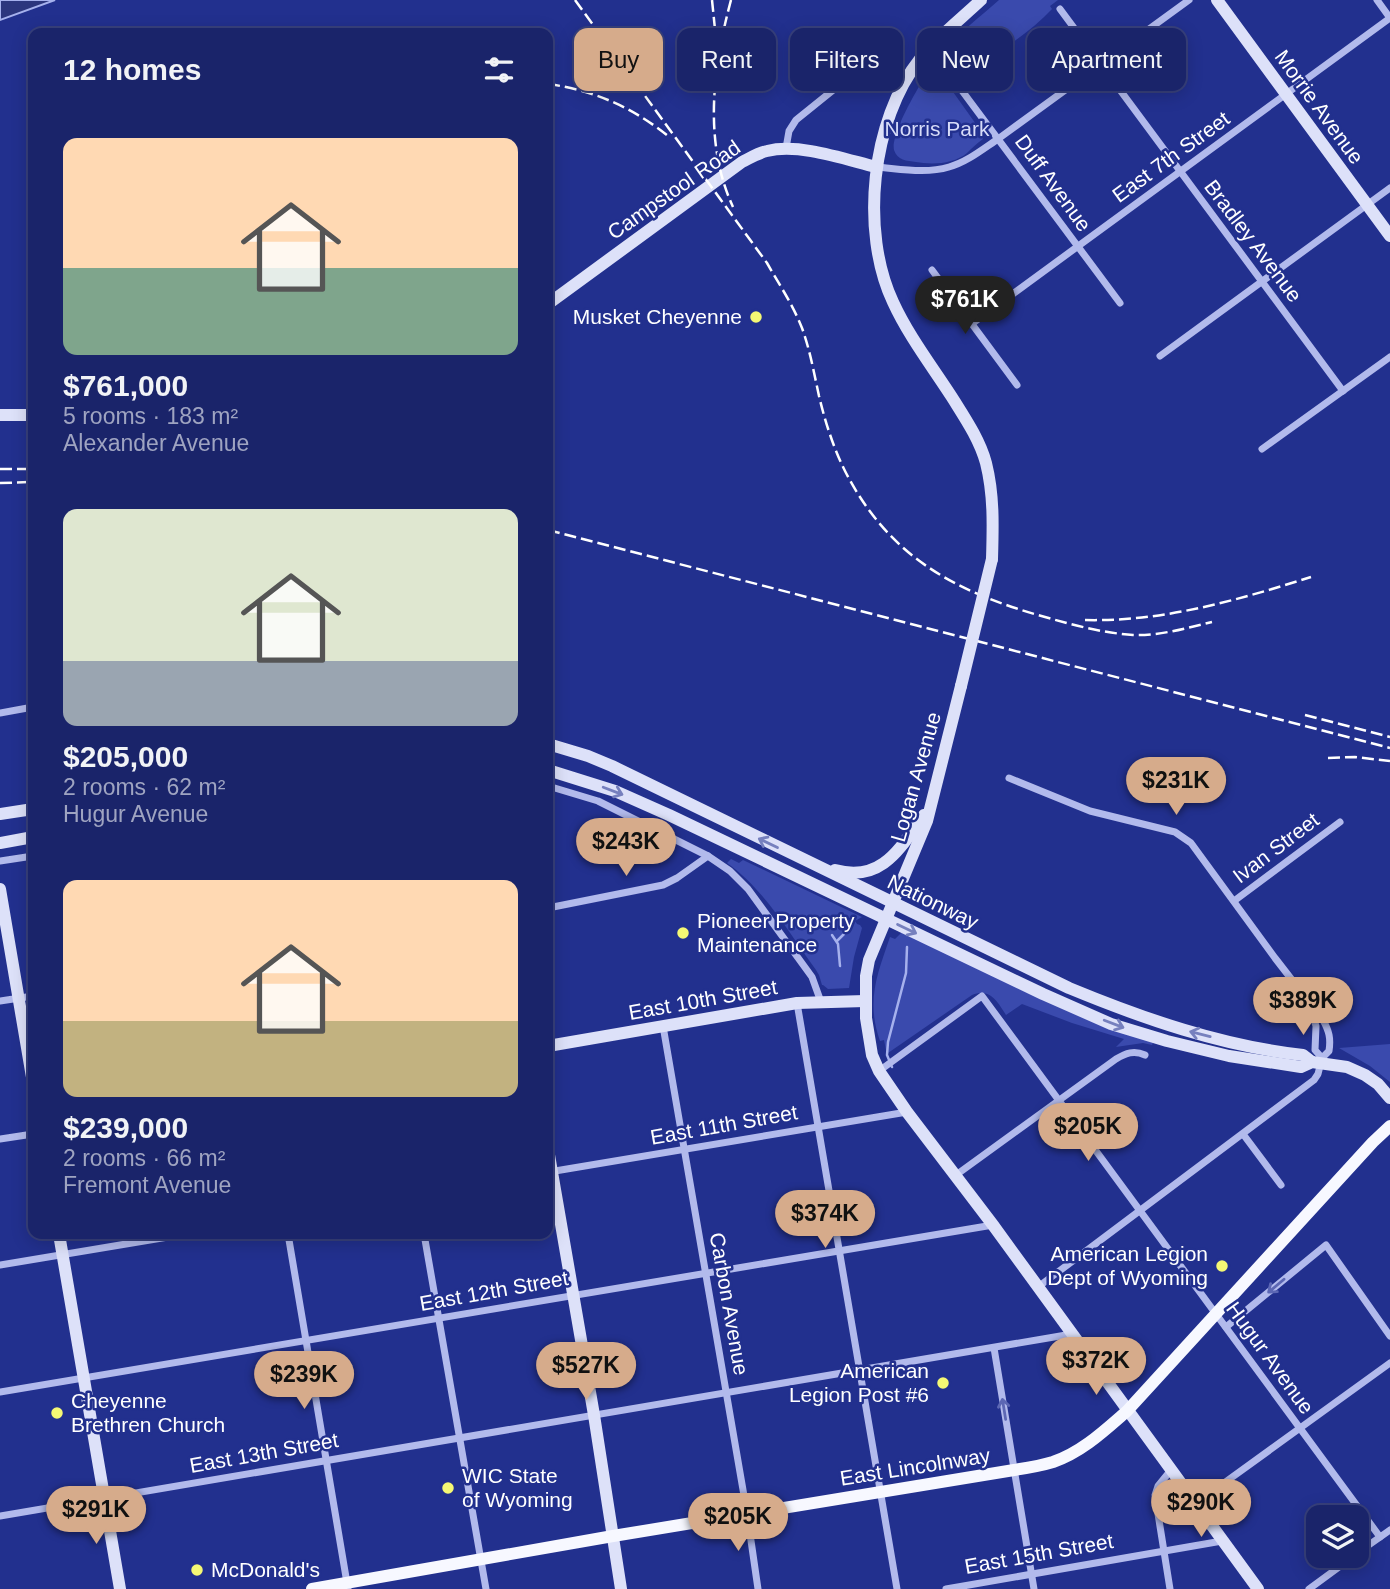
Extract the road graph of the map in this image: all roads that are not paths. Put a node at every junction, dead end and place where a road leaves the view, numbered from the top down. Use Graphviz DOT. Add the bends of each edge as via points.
graph roads {
  1 [pos="981,0"];
  2 [pos="1189,0"];
  3 [pos="1217,0"];
  4 [pos="1377,0"];
  5 [pos="1060,9"];
  6 [pos="1390,18"];
  7 [pos="1074,28"];
  8 [pos="1150,28"];
  9 [pos="833,91"];
  10 [pos="962,91"];
  11 [pos="1063,91"];
  12 [pos="1121,91"];
  13 [pos="1286,94"];
  14 [pos="998,139"];
  15 [pos="786,148"];
  16 [pos="876,167"];
  17 [pos="1180,172"];
  18 [pos="1390,188"];
  19 [pos="1367,205"];
  20 [pos="1390,236"];
  21 [pos="1078,247"];
  22 [pos="932,270"];
  23 [pos="1261,281"];
  24 [pos="553,300"];
  25 [pos="1120,303"];
  26 [pos="973,323"];
  27 [pos="1160,356"];
  28 [pos="1390,357"];
  29 [pos="1017,385"];
  30 [pos="1343,391"];
  31 [pos="0,415"];
  32 [pos="28,415"];
  33 [pos="1262,449"];
  34 [pos="28,707"];
  35 [pos="0,713"];
  36 [pos="553,745"];
  37 [pos="553,771"];
  38 [pos="1009,778"];
  39 [pos="553,788"];
  40 [pos="930,807"];
  41 [pos="28,810"];
  42 [pos="0,814"];
  43 [pos="1340,822"];
  44 [pos="28,838"];
  45 [pos="0,843"];
  46 [pos="708,856"];
  47 [pos="28,857"];
  48 [pos="805,861"];
  49 [pos="0,862"];
  50 [pos="0,889"];
  51 [pos="1234,901"];
  52 [pos="892,903"];
  53 [pos="553,907"];
  54 [pos="885,918"];
  55 [pos="28,997"];
  56 [pos="19,998"];
  57 [pos="0,1001"];
  58 [pos="865,1001"];
  59 [pos="1308,1001"];
  60 [pos="821,1002"];
  61 [pos="797,1003"];
  62 [pos="663,1026"];
  63 [pos="553,1042"];
  64 [pos="28,1053"];
  65 [pos="1145,1055"];
  66 [pos="1318,1061"];
  67 [pos="879,1071"];
  68 [pos="1390,1098"];
  69 [pos="1058,1099"];
  70 [pos="907,1112"];
  71 [pos="1390,1126"];
  72 [pos="818,1127"];
  73 [pos="1243,1134"];
  74 [pos="28,1135"];
  75 [pos="0,1139"];
  76 [pos="685,1149"];
  77 [pos="553,1171"];
  78 [pos="956,1175"];
  79 [pos="1281,1185"];
  80 [pos="553,1188"];
  81 [pos="1140,1210"];
  82 [pos="993,1225"];
  83 [pos="60,1239"];
  84 [pos="157,1239"];
  85 [pos="289,1239"];
  86 [pos="425,1239"];
  87 [pos="840,1251"];
  88 [pos="63,1255"];
  89 [pos="0,1265"];
  90 [pos="706,1273"];
  91 [pos="1038,1287"];
  92 [pos="573,1296"];
  93 [pos="1216,1314"];
  94 [pos="439,1318"];
  95 [pos="1226,1327"];
  96 [pos="1072,1334"];
  97 [pos="1390,1336"];
  98 [pos="306,1340"];
  99 [pos="993,1348"];
  100 [pos="1390,1363"];
  101 [pos="860,1370"];
  102 [pos="84,1378"];
  103 [pos="0,1392"];
  104 [pos="727,1393"];
  105 [pos="1127,1411"];
  106 [pos="594,1415"];
  107 [pos="1300,1429"];
  108 [pos="460,1438"];
  109 [pos="326,1460"];
  110 [pos="1014,1470"];
  111 [pos="1171,1470"];
  112 [pos="881,1492"];
  113 [pos="104,1498"];
  114 [pos="1195,1504"];
  115 [pos="747,1513"];
  116 [pos="0,1516"];
  117 [pos="1390,1530"];
  118 [pos="613,1536"];
  119 [pos="1381,1537"];
  120 [pos="1222,1541"];
  121 [pos="1369,1545"];
  122 [pos="1165,1550"];
  123 [pos="481,1560"];
  124 [pos="1337,1568"];
  125 [pos="1032,1574"];
  126 [pos="348,1586"];
  127 [pos="120,1589"];
  128 [pos="312,1589"];
  129 [pos="486,1589"];
  130 [pos="621,1589"];
  131 [pos="758,1589"];
  132 [pos="897,1589"];
  133 [pos="946,1589"];
  134 [pos="1034,1589"];
  135 [pos="1170,1589"];
  136 [pos="1258,1589"];
  137 [pos="1309,1589"];
  1 -- 16 [label="main road, Logan Avenue" via="929,48 904,81 887,121"];
  2 -- 8 [label="street"];
  3 -- 13 [label="main road, Morrie Avenue"];
  4 -- 6 [label="street"];
  5 -- 7 [label="street, Bradley Avenue"];
  6 -- 13 [label="street, East 7th Street"];
  9 -- 15 [label="street" via="796,120"];
  10 -- 14 [label="street, Duff Avenue"];
  11 -- 14 [label="street"];
  12 -- 17 [label="street, Bradley Avenue"];
  13 -- 17 [label="street, East 7th Street"];
  13 -- 19 [label="main road, Morrie Avenue"];
  14 -- 16 [label="street" via="951,167 917,171"];
  14 -- 21 [label="street, Duff Avenue"];
  15 -- 16 [label="main road, Campstool Road"];
  15 -- 24 [label="main road, Campstool Road" via="742,162"];
  16 -- 40 [label="main road, Logan Avenue, bridge" via="875,231 884,280 904,324 982,450 992,499 992,559"];
  17 -- 21 [label="street, East 7th Street"];
  17 -- 23 [label="street, Bradley Avenue"];
  18 -- 19 [label="street"];
  19 -- 20 [label="main road, Morrie Avenue"];
  19 -- 23 [label="street"];
  21 -- 25 [label="street, Duff Avenue"];
  21 -- 26 [label="street, East 7th Street"];
  22 -- 26 [label="street"];
  23 -- 27 [label="street"];
  23 -- 30 [label="street, Bradley Avenue"];
  26 -- 29 [label="street"];
  28 -- 30 [label="street"];
  30 -- 33 [label="street"];
  31 -- 32 [label="main road"];
  34 -- 35 [label="street"];
  48 -- 36 [label="main road, Nationway, one-way" via="612,766"];
  37 -- 54 [label="main road, Nationway, one-way" via="636,800"];
  38 -- 51 [label="street" via="1081,808 1175,832 1195,847"];
  39 -- 46 [label="street" via="598,801"];
  40 -- 48 [label="main road" via="900,850 877,868 844,873"];
  40 -- 52 [label="main road, Logan Avenue"];
  41 -- 42 [label="main road"];
  43 -- 51 [label="street, Ivan Street"];
  44 -- 45 [label="main road"];
  46 -- 53 [label="street" via="663,885"];
  46 -- 60 [label="street" via="748,889 812,977"];
  47 -- 49 [label="street"];
  48 -- 52 [label="main road, Nationway"];
  50 -- 56 [label="main road"];
  51 -- 59 [label="street"];
  52 -- 54 [label="main road, Logan Avenue"];
  66 -- 52 [label="main road, Nationway, one-way" via="1210,1037 1111,1006"];
  54 -- 58 [label="main road, Logan Avenue" via="869,960"];
  54 -- 66 [label="main road, Nationway, one-way" via="1127,1030 1243,1059 1301,1067"];
  55 -- 56 [label="street"];
  56 -- 57 [label="street"];
  56 -- 64 [label="main road"];
  58 -- 60 [label="main road, East 10th Street"];
  58 -- 67 [label="main road, Logan Avenue" via="867,1033"];
  59 -- 66 [label="street" via="1316,1026"];
  59 -- 66 [label="street" via="1330,1035 1329,1051"];
  60 -- 61 [label="main road, East 10th Street"];
  61 -- 62 [label="main road, East 10th Street"];
  61 -- 72 [label="street"];
  62 -- 63 [label="main road, East 10th Street"];
  62 -- 76 [label="street, Carbon Avenue"];
  65 -- 69 [label="street" via="1126,1053"];
  66 -- 68 [label="main road, Nationway" via="1360,1072"];
  66 -- 73 [label="street" via="1318,1074 1310,1084"];
  67 -- 69 [label="street, Hugur Avenue" via="982,996"];
  67 -- 70 [label="main road, Logan Avenue"];
  69 -- 78 [label="street"];
  69 -- 81 [label="street, Hugur Avenue"];
  70 -- 72 [label="street, East 11th Street"];
  70 -- 78 [label="main road, Logan Avenue"];
  71 -- 93 [label="main road, East Lincolnway"];
  72 -- 76 [label="street, East 11th Street"];
  72 -- 87 [label="street"];
  73 -- 79 [label="street"];
  73 -- 81 [label="street"];
  74 -- 75 [label="street"];
  76 -- 77 [label="street, East 11th Street"];
  76 -- 90 [label="street, Carbon Avenue"];
  78 -- 82 [label="main road, Logan Avenue"];
  80 -- 92 [label="main road"];
  81 -- 91 [label="street"];
  81 -- 93 [label="street, Hugur Avenue"];
  82 -- 87 [label="street, East 12th Street"];
  82 -- 91 [label="main road, Logan Avenue"];
  83 -- 88 [label="main road"];
  84 -- 88 [label="street"];
  85 -- 98 [label="street"];
  86 -- 94 [label="street"];
  87 -- 90 [label="street, East 12th Street"];
  87 -- 101 [label="street"];
  88 -- 89 [label="street"];
  88 -- 102 [label="main road"];
  90 -- 92 [label="street, East 12th Street"];
  90 -- 104 [label="street, Carbon Avenue"];
  91 -- 96 [label="main road, Logan Avenue"];
  92 -- 94 [label="street, East 12th Street"];
  92 -- 106 [label="main road"];
  93 -- 95 [label="street, Hugur Avenue"];
  93 -- 105 [label="main road, East Lincolnway"];
  94 -- 98 [label="street, East 12th Street"];
  94 -- 108 [label="street"];
  97 -- 95 [label="street, one-way" via="1326,1245"];
  95 -- 107 [label="street, Hugur Avenue"];
  96 -- 99 [label="street, East 13th Street"];
  96 -- 105 [label="main road, Logan Avenue"];
  98 -- 102 [label="street, East 12th Street"];
  98 -- 109 [label="street"];
  99 -- 101 [label="street, East 13th Street"];
  110 -- 99 [label="street, one-way"];
  100 -- 107 [label="street"];
  101 -- 104 [label="street, East 13th Street"];
  101 -- 112 [label="street"];
  102 -- 103 [label="street, East 12th Street"];
  102 -- 113 [label="main road"];
  104 -- 106 [label="street, East 13th Street"];
  104 -- 115 [label="street, Carbon Avenue"];
  105 -- 110 [label="main road, East Lincolnway" via="1067,1456"];
  105 -- 111 [label="main road, Logan Avenue"];
  106 -- 108 [label="street, East 13th Street"];
  106 -- 118 [label="main road"];
  107 -- 114 [label="street"];
  107 -- 119 [label="street, Hugur Avenue"];
  108 -- 109 [label="street, East 13th Street"];
  108 -- 123 [label="street"];
  109 -- 113 [label="street, East 13th Street"];
  109 -- 126 [label="street"];
  110 -- 112 [label="main road, East Lincolnway"];
  110 -- 125 [label="street"];
  111 -- 114 [label="main road, Logan Avenue"];
  111 -- 122 [label="street" via="1155,1495"];
  112 -- 115 [label="main road, East Lincolnway"];
  112 -- 132 [label="street"];
  113 -- 116 [label="street, East 13th Street"];
  113 -- 127 [label="main road"];
  114 -- 120 [label="main road, Logan Avenue"];
  115 -- 118 [label="main road, East Lincolnway"];
  115 -- 131 [label="street, Carbon Avenue"];
  117 -- 119 [label="street"];
  118 -- 123 [label="main road, East Lincolnway"];
  118 -- 130 [label="main road"];
  119 -- 121 [label="street"];
  120 -- 122 [label="street, East 15th Street"];
  120 -- 136 [label="main road, Logan Avenue"];
  122 -- 125 [label="street, East 15th Street"];
  122 -- 135 [label="street"];
  123 -- 126 [label="main road, East Lincolnway"];
  123 -- 129 [label="street"];
  124 -- 137 [label="street"];
  125 -- 133 [label="street, East 15th Street"];
  125 -- 134 [label="street"];
  126 -- 128 [label="main road, East Lincolnway"];
}
